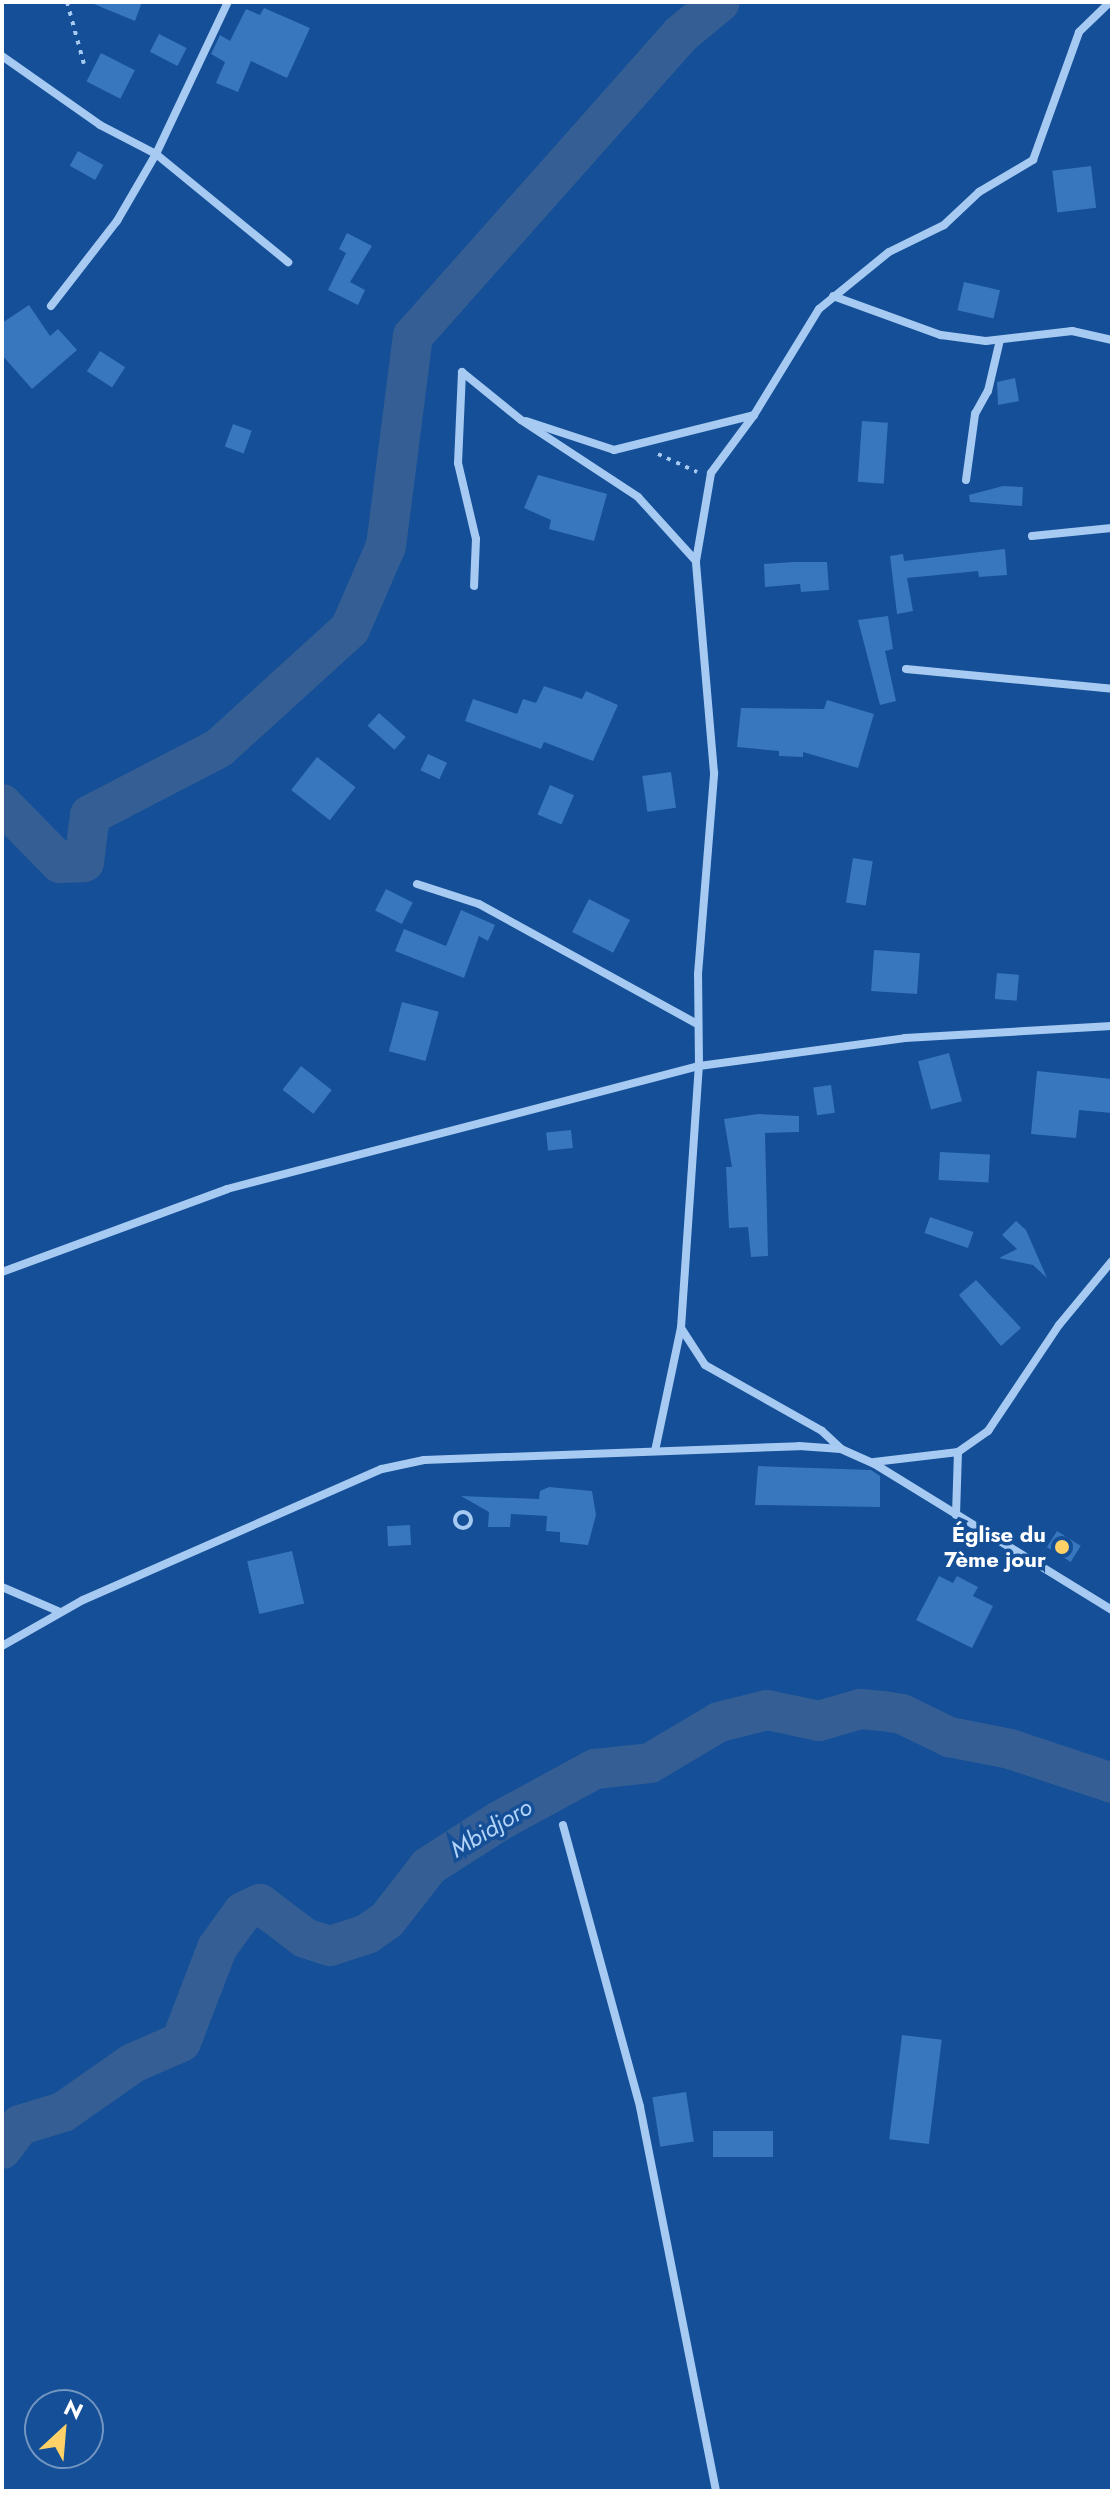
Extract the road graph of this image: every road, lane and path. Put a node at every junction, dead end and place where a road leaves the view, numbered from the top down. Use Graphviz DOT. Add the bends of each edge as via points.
graph roads {
  1 [pos="67,2"];
  2 [pos="228,2"];
  3 [pos="1110,2"];
  4 [pos="2,56"];
  5 [pos="84,64"];
  6 [pos="156,154"];
  7 [pos="288,262"];
  8 [pos="833,296"];
  9 [pos="51,306"];
  10 [pos="1000,340"];
  11 [pos="1112,340"];
  12 [pos="754,415"];
  13 [pos="521,420"];
  14 [pos="634,445"];
  15 [pos="711,473"];
  16 [pos="966,480"];
  17 [pos="1112,528"];
  18 [pos="1032,536"];
  19 [pos="696,561"];
  20 [pos="474,586"];
  21 [pos="906,669"];
  22 [pos="1112,689"];
  23 [pos="417,884"];
  24 [pos="697,1024"];
  25 [pos="1112,1026"];
  26 [pos="699,1066"];
  27 [pos="1112,1261"];
  28 [pos="2,1272"];
  29 [pos="681,1328"];
  30 [pos="841,1449"];
  31 [pos="655,1451"];
  32 [pos="958,1452"];
  33 [pos="873,1463"];
  34 [pos="956,1515"];
  35 [pos="460,1528"];
  36 [pos="2,1587"];
  37 [pos="1112,1610"];
  38 [pos="60,1612"];
  39 [pos="2,1646"];
  40 [pos="563,1825"];
  41 [pos="716,2491"];
  1 -- 5 [label="path"];
  2 -- 6 [label="street"];
  3 -- 8 [label="street" via="1079,32 1033,160 979,192 944,225 889,252"];
  4 -- 6 [label="street" via="100,125"];
  6 -- 7 [label="street"];
  6 -- 9 [label="street" via="117,221"];
  8 -- 10 [label="street" via="927,332"];
  8 -- 12 [label="street" via="784,359"];
  10 -- 11 [label="street" via="1072,331"];
  10 -- 16 [label="street" via="988,391 975,414"];
  12 -- 14 [label="street"];
  12 -- 15 [label="street"];
  13 -- 14 [label="street" via="614,450"];
  13 -- 19 [label="street" via="638,497"];
  13 -- 20 [label="street" via="462,372 458,463 476,539"];
  14 -- 15 [label="path" via="694,472"];
  15 -- 19 [label="street"];
  17 -- 18 [label="street"];
  19 -- 24 [label="street" via="714,773"];
  21 -- 22 [label="street"];
  23 -- 24 [label="street" via="479,904"];
  24 -- 26 [label="street"];
  25 -- 26 [label="street" via="905,1038"];
  26 -- 28 [label="street" via="227,1189"];
  26 -- 29 [label="street"];
  27 -- 32 [label="street" via="1059,1325 988,1431"];
  29 -- 30 [label="street" via="705,1365 822,1431"];
  29 -- 31 [label="street"];
  30 -- 31 [label="street"];
  30 -- 33 [label="street"];
  31 -- 38 [label="street" via="424,1460 382,1469"];
  32 -- 33 [label="street"];
  32 -- 34 [label="street"];
  33 -- 34 [label="street"];
  34 -- 37 [label="street"];
  35 -- 35 [label="path" via="469,1526 466,1513 454,1520"];
  36 -- 38 [label="street"];
  38 -- 39 [label="street"];
  40 -- 41 [label="street" via="640,2107"];
}
